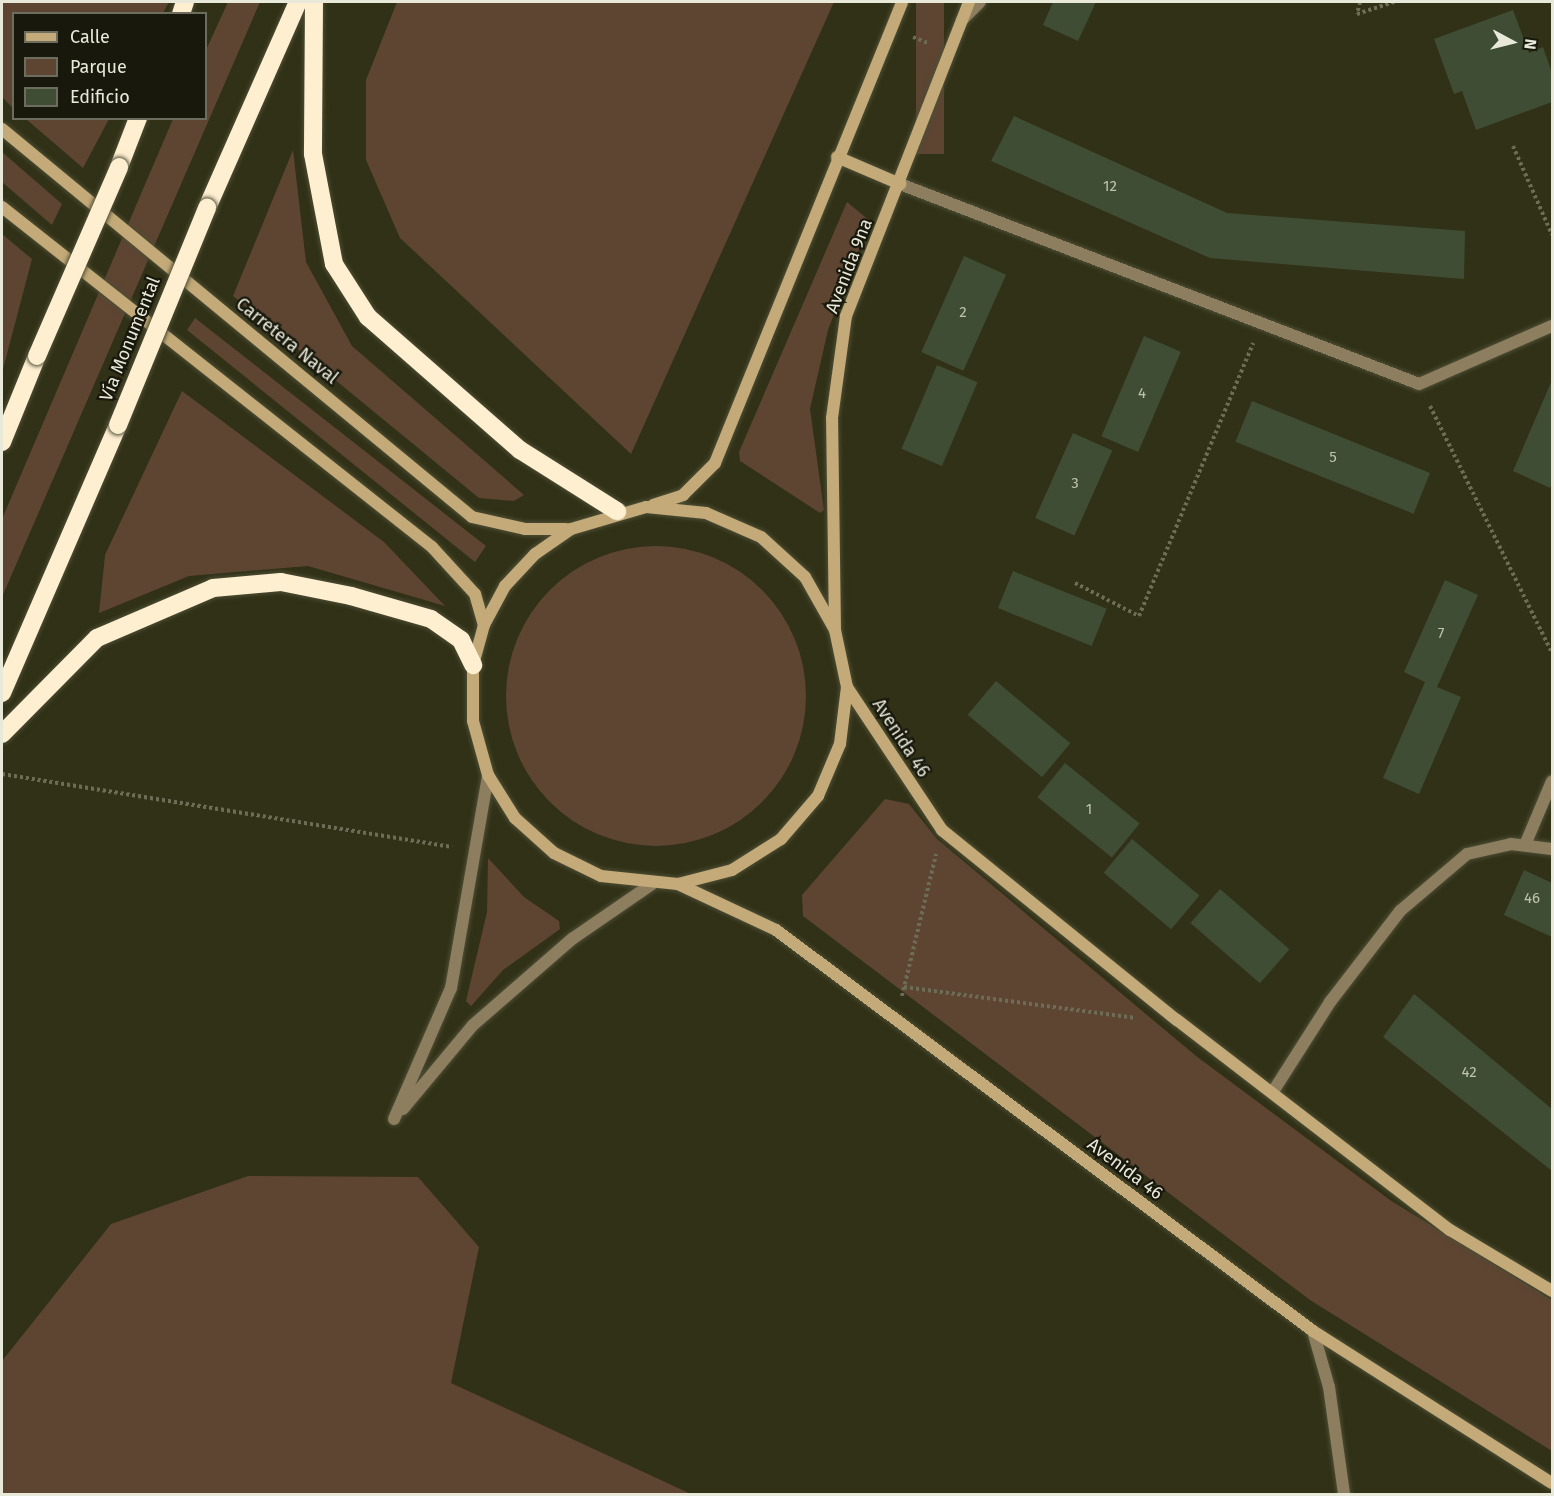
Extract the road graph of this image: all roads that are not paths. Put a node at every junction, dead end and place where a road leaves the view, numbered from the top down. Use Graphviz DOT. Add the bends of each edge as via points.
graph roads {
  1 [pos="298,2"];
  2 [pos="314,2"];
  3 [pos="902,2"];
  4 [pos="969,2"];
  5 [pos="980,2"];
  6 [pos="961,21"];
  7 [pos="137,120"];
  8 [pos="2,129"];
  9 [pos="837,157"];
  10 [pos="900,184"];
  11 [pos="2,207"];
  12 [pos="1552,326"];
  13 [pos="2,442"];
  14 [pos="646,507"];
  15 [pos="617,511"];
  16 [pos="571,529"];
  17 [pos="484,625"];
  18 [pos="835,630"];
  19 [pos="473,665"];
  20 [pos="847,687"];
  21 [pos="2,693"];
  22 [pos="2,734"];
  23 [pos="488,775"];
  24 [pos="1552,781"];
  25 [pos="1525,845"];
  26 [pos="1552,849"];
  27 [pos="652,884"];
  28 [pos="678,884"];
  29 [pos="1274,1090"];
  30 [pos="1552,1290"];
  31 [pos="1313,1331"];
  32 [pos="1552,1484"];
  33 [pos="1344,1494"];
  1 -- 21 [label="highway, Vía Monumental, bridge"];
  2 -- 15 [label="highway" via="313,154 334,264 368,317 502,435"];
  3 -- 9 [label="main road"];
  4 -- 6 [label="main road, Avenida 9na"];
  5 -- 6 [label="street"];
  6 -- 10 [label="main road, Avenida 9na"];
  7 -- 13 [label="highway, bridge"];
  8 -- 16 [label="main road, Carretera Naval" via="472,517 525,529"];
  9 -- 10 [label="main road"];
  9 -- 14 [label="main road" via="716,463 683,495"];
  10 -- 12 [label="street" via="1419,384"];
  10 -- 18 [label="main road, Avenida 9na" via="846,316 832,418"];
  11 -- 17 [label="main road" via="432,547 475,594"];
  14 -- 15 [label="main road"];
  14 -- 18 [label="main road" via="706,513 760,537 805,577"];
  15 -- 16 [label="main road"];
  16 -- 17 [label="main road" via="535,554 513,578"];
  17 -- 19 [label="main road"];
  18 -- 20 [label="main road"];
  19 -- 22 [label="highway" via="460,640 431,619 351,596 281,582 213,588 97,638"];
  19 -- 23 [label="main road" via="472,721"];
  20 -- 28 [label="main road" via="840,744 818,796 781,839 732,870"];
  20 -- 29 [label="main road, Avenida 46" via="942,830 1177,1020"];
  23 -- 27 [label="main road" via="515,819 554,853 601,876"];
  23 -- 27 [label="street" via="451,988 394,1119 473,1025 572,939"];
  24 -- 25 [label="street"];
  25 -- 26 [label="street"];
  25 -- 29 [label="street" via="1467,854 1400,911 1330,1002"];
  27 -- 28 [label="main road"];
  28 -- 31 [label="main road, Avenida 46" via="776,930"];
  29 -- 30 [label="main road, Avenida 46" via="1450,1230"];
  31 -- 32 [label="main road, Avenida 46"];
  31 -- 33 [label="street" via="1329,1387"];
}
